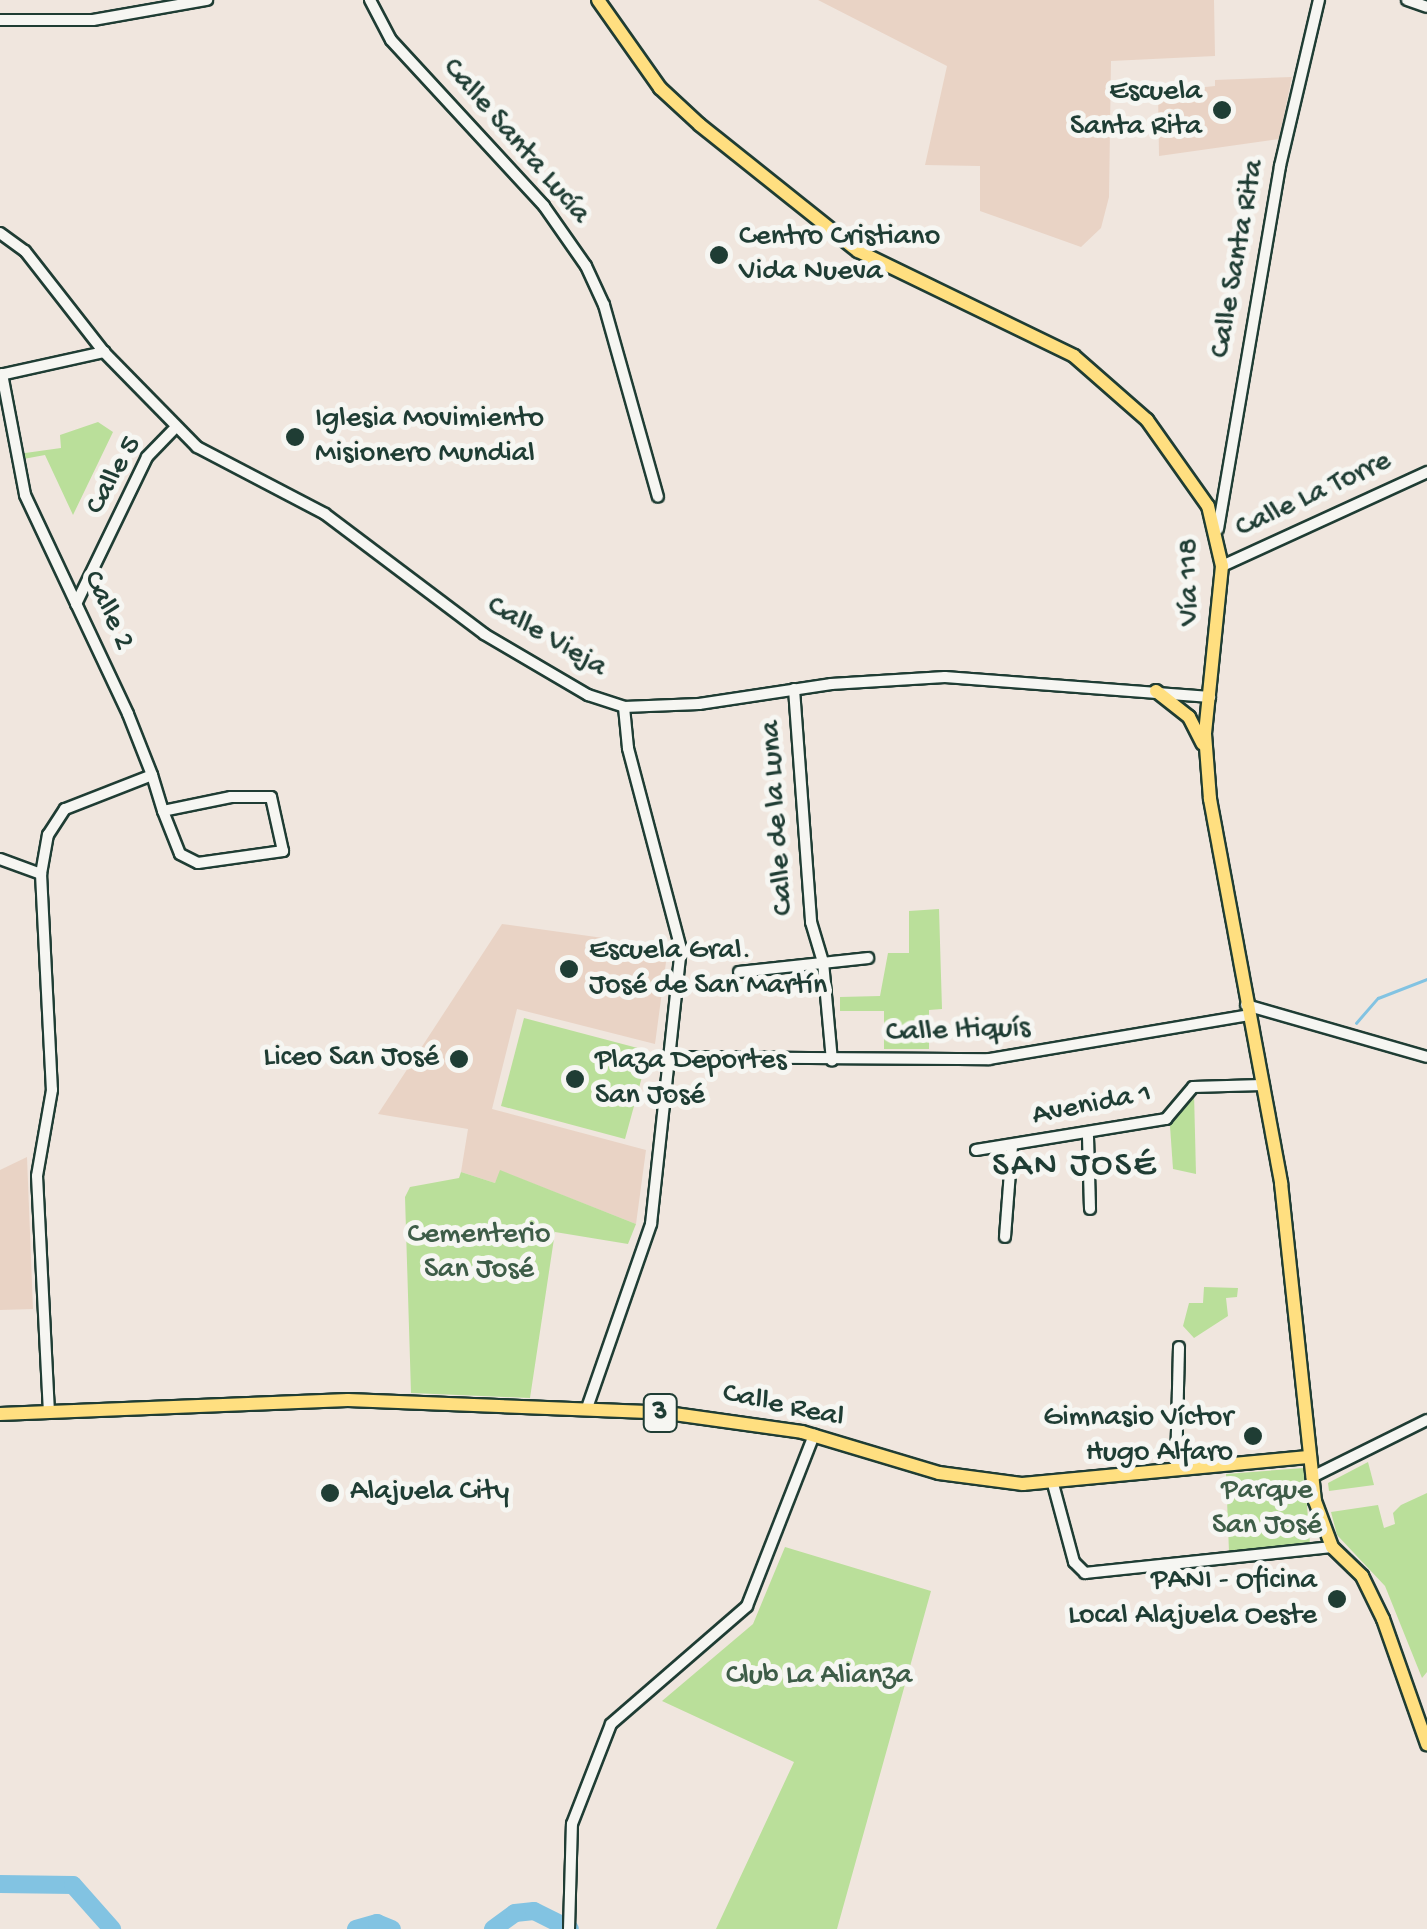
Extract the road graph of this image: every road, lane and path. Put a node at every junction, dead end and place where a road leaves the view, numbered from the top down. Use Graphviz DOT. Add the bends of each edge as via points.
graph roads {
  1 [pos="208,0"];
  2 [pos="370,0"];
  3 [pos="598,0"];
  4 [pos="1319,0"];
  5 [pos="1406,0"];
  6 [pos="1427,7"];
  7 [pos="0,20"];
  8 [pos="0,233"];
  9 [pos="104,352"];
  10 [pos="1,375"];
  11 [pos="174,429"];
  12 [pos="1427,472"];
  13 [pos="658,497"];
  14 [pos="1218,529"];
  15 [pos="1222,566"];
  16 [pos="76,604"];
  17 [pos="794,689"];
  18 [pos="1156,691"];
  19 [pos="1210,697"];
  20 [pos="624,707"];
  21 [pos="1206,751"];
  22 [pos="152,775"];
  23 [pos="164,811"];
  24 [pos="0,859"];
  25 [pos="41,874"];
  26 [pos="868,958"];
  27 [pos="823,962"];
  28 [pos="739,972"];
  29 [pos="1247,1010"];
  30 [pos="667,1056"];
  31 [pos="1427,1057"];
  32 [pos="832,1061"];
  33 [pos="1262,1085"];
  34 [pos="1088,1137"];
  35 [pos="1012,1146"];
  36 [pos="976,1150"];
  37 [pos="1090,1210"];
  38 [pos="1005,1237"];
  39 [pos="1179,1347"];
  40 [pos="587,1408"];
  41 [pos="49,1410"];
  42 [pos="0,1414"];
  43 [pos="1427,1420"];
  44 [pos="814,1435"];
  45 [pos="1310,1457"];
  46 [pos="1176,1470"];
  47 [pos="1312,1477"];
  48 [pos="1053,1484"];
  49 [pos="1332,1547"];
  50 [pos="1425,1733"];
  51 [pos="569,1929"];
  1 -- 7 [label="street" via="93,20"];
  2 -- 13 [label="street, Calle Santa Lucía" via="391,40 544,206 586,266 609,321"];
  3 -- 14 [label="main road, Vía 118" via="677,106 858,251 1042,337 1123,395 1189,474"];
  4 -- 14 [label="street, Calle Santa Rita" via="1280,166"];
  5 -- 6 [label="street"];
  8 -- 9 [label="street, Calle Vieja" via="42,270"];
  9 -- 10 [label="street"];
  9 -- 11 [label="street, Calle Vieja"];
  10 -- 16 [label="street, Calle 2" via="14,462"];
  11 -- 16 [label="street, Calle 5" via="147,457"];
  11 -- 20 [label="street, Calle Vieja" via="216,459 325,514 503,646 568,686"];
  12 -- 15 [label="street, Calle La Torre"];
  14 -- 15 [label="main road, Vía 118"];
  15 -- 19 [label="main road, Vía 118"];
  16 -- 22 [label="street, Calle 2"];
  17 -- 18 [label="street, Calle Vieja" via="945,677"];
  17 -- 20 [label="street, Calle Vieja" via="711,703"];
  17 -- 27 [label="street, Calle de la Luna" via="811,922"];
  18 -- 19 [label="street, Calle Vieja"];
  18 -- 21 [label="main road" via="1189,717"];
  19 -- 21 [label="main road, Vía 118"];
  20 -- 30 [label="street" via="628,748 681,949"];
  21 -- 29 [label="main road, Vía 118"];
  22 -- 23 [label="street, Calle 2"];
  22 -- 25 [label="street" via="65,809 48,834"];
  23 -- 23 [label="street, Calle 2" via="188,861 283,852 271,797 231,797"];
  24 -- 25 [label="street"];
  25 -- 41 [label="street" via="52,1090 36,1176"];
  26 -- 27 [label="street"];
  27 -- 28 [label="street"];
  27 -- 32 [label="street, Calle de la Luna"];
  29 -- 31 [label="street"];
  29 -- 32 [label="street, Calle Itiquís" via="1029,1056"];
  29 -- 33 [label="main road, Vía 118"];
  30 -- 32 [label="street, Calle Itiquís"];
  30 -- 40 [label="street" via="651,1224"];
  33 -- 34 [label="street, Avenida 1" via="1193,1086 1166,1119"];
  33 -- 45 [label="main road, Vía 118" via="1293,1272"];
  34 -- 35 [label="street, Avenida 1"];
  34 -- 37 [label="street"];
  35 -- 36 [label="street, Avenida 1"];
  35 -- 38 [label="street"];
  39 -- 46 [label="street"];
  40 -- 41 [label="main road, Calle Real / 3" via="348,1400"];
  40 -- 44 [label="main road, Calle Real / 3" via="711,1417"];
  41 -- 42 [label="main road, Calle Real / 3"];
  43 -- 47 [label="street"];
  44 -- 48 [label="main road, Calle Real / 3" via="938,1473"];
  44 -- 51 [label="street" via="747,1606 612,1724 577,1802"];
  45 -- 46 [label="main road, Calle Real / 3"];
  45 -- 47 [label="main road, Vía 118"];
  46 -- 48 [label="main road, Calle Real / 3"];
  47 -- 49 [label="main road, Vía 118" via="1318,1518"];
  48 -- 49 [label="street" via="1080,1571"];
  49 -- 50 [label="main road" via="1371,1592"];
}
